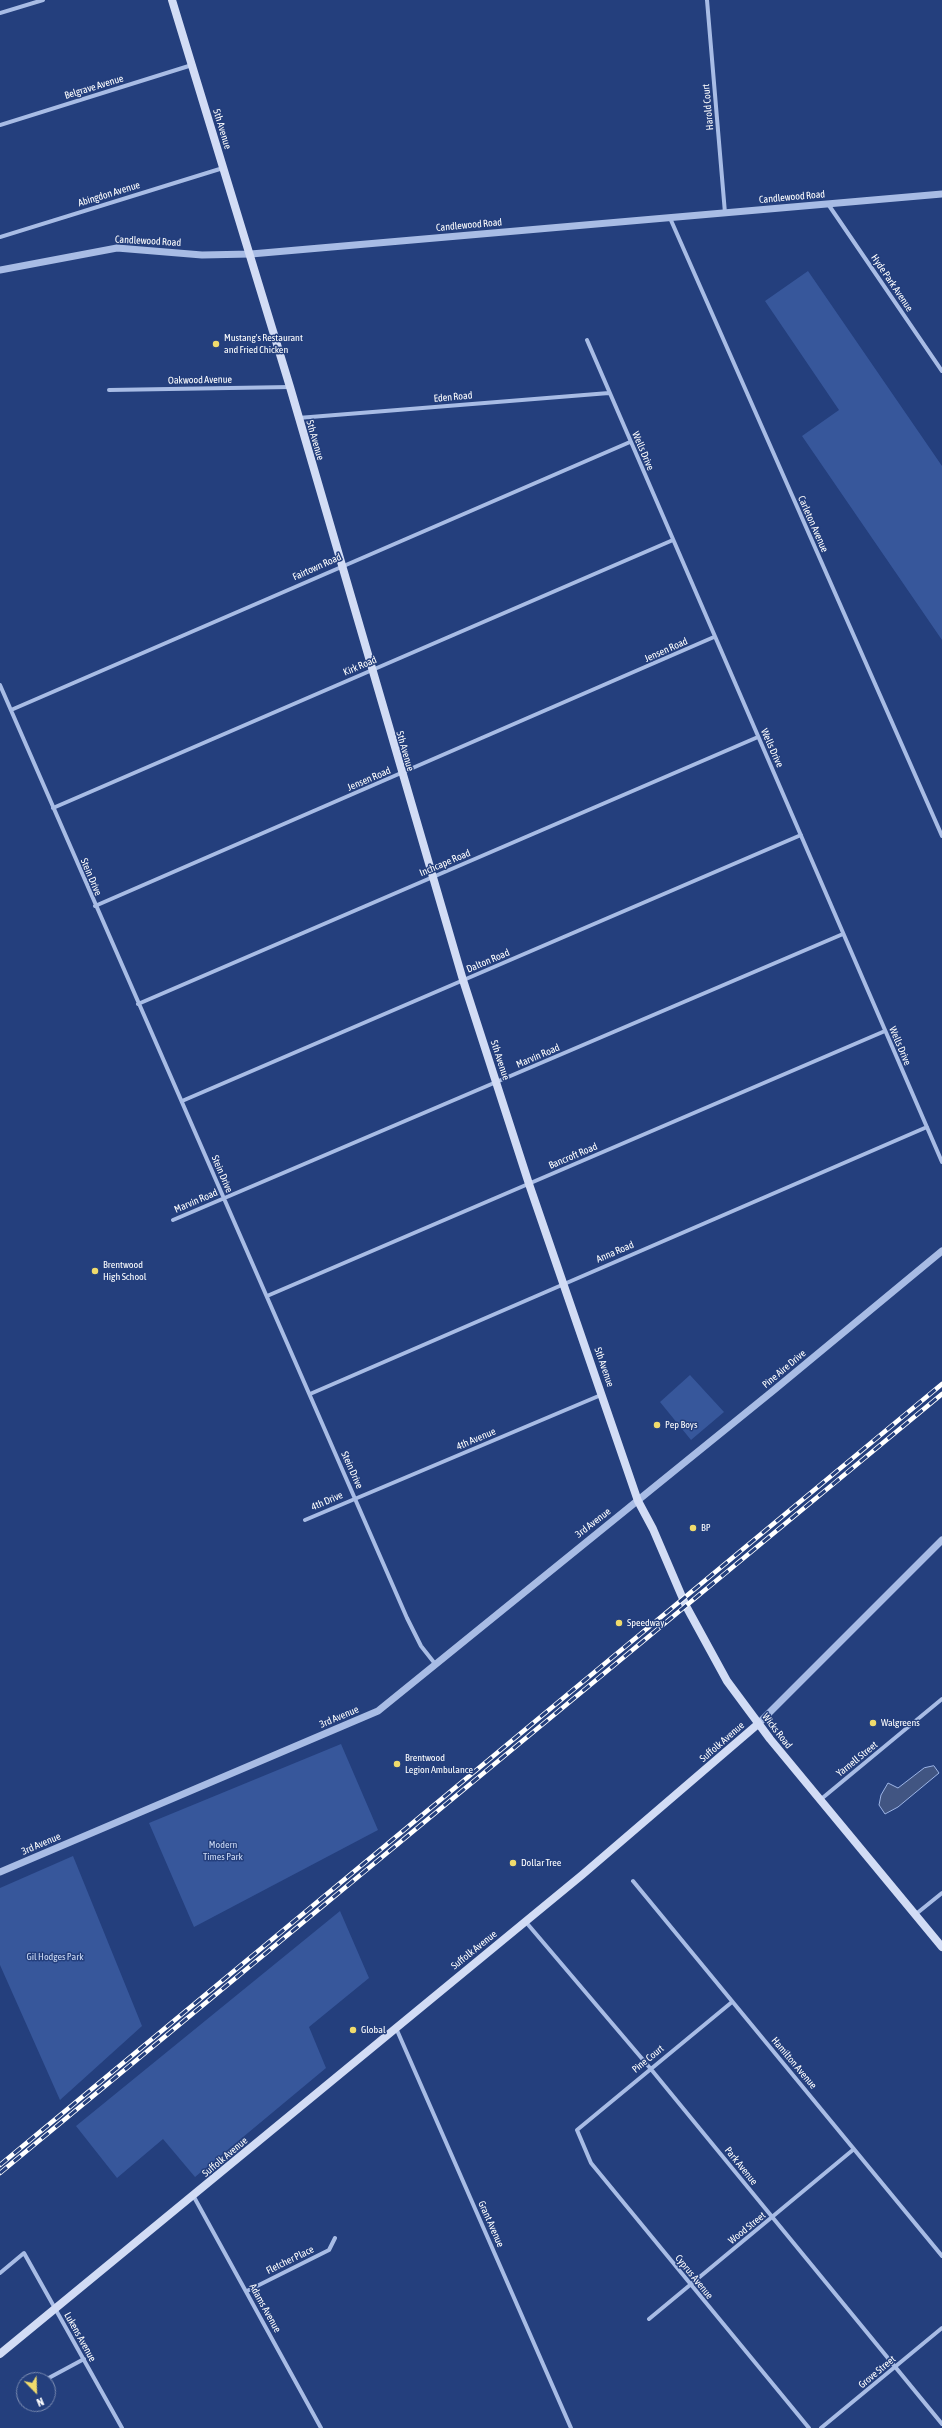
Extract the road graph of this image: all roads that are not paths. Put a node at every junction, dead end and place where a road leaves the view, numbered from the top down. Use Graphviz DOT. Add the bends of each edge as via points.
graph roads {
  1 [pos="43,0"];
  2 [pos="172,0"];
  3 [pos="707,0"];
  4 [pos="0,14"];
  5 [pos="192,65"];
  6 [pos="0,125"];
  7 [pos="223,168"];
  8 [pos="940,196"];
  9 [pos="828,204"];
  10 [pos="725,213"];
  11 [pos="670,218"];
  12 [pos="0,237"];
  13 [pos="250,254"];
  14 [pos="0,270"];
  15 [pos="587,340"];
  16 [pos="942,371"];
  17 [pos="290,387"];
  18 [pos="109,390"];
  19 [pos="609,393"];
  20 [pos="298,418"];
  21 [pos="630,442"];
  22 [pos="673,540"];
  23 [pos="341,566"];
  24 [pos="714,637"];
  25 [pos="371,670"];
  26 [pos="0,685"];
  27 [pos="11,710"];
  28 [pos="758,737"];
  29 [pos="401,774"];
  30 [pos="53,808"];
  31 [pos="801,835"];
  32 [pos="942,836"];
  33 [pos="432,877"];
  34 [pos="95,906"];
  35 [pos="843,934"];
  36 [pos="463,980"];
  37 [pos="138,1004"];
  38 [pos="885,1031"];
  39 [pos="496,1082"];
  40 [pos="182,1101"];
  41 [pos="927,1127"];
  42 [pos="942,1162"];
  43 [pos="529,1184"];
  44 [pos="224,1198"];
  45 [pos="173,1220"];
  46 [pos="942,1251"];
  47 [pos="564,1283"];
  48 [pos="267,1296"];
  49 [pos="310,1394"];
  50 [pos="603,1395"];
  51 [pos="356,1498"];
  52 [pos="638,1501"];
  53 [pos="305,1520"];
  54 [pos="942,1540"];
  55 [pos="436,1665"];
  56 [pos="942,1699"];
  57 [pos="758,1724"];
  58 [pos="820,1800"];
  59 [pos="0,1872"];
  60 [pos="633,1881"];
  61 [pos="942,1893"];
  62 [pos="916,1914"];
  63 [pos="525,1921"];
  64 [pos="942,1939"];
  65 [pos="942,1947"];
  66 [pos="732,2002"];
  67 [pos="396,2027"];
  68 [pos="650,2068"];
  69 [pos="576,2130"];
  70 [pos="854,2149"];
  71 [pos="194,2197"];
  72 [pos="773,2217"];
  73 [pos="335,2238"];
  74 [pos="942,2256"];
  75 [pos="0,2273"];
  76 [pos="690,2284"];
  77 [pos="247,2291"];
  78 [pos="56,2309"];
  79 [pos="650,2319"];
  80 [pos="942,2328"];
  81 [pos="0,2354"];
  82 [pos="84,2359"];
  83 [pos="896,2366"];
  84 [pos="56,2374"];
  85 [pos="942,2424"];
  86 [pos="122,2428"];
  87 [pos="321,2428"];
  88 [pos="571,2428"];
  89 [pos="809,2428"];
  90 [pos="822,2428"];
  1 -- 4 [label="street"];
  2 -- 5 [label="main road, 5th Avenue"];
  3 -- 10 [label="street, Harold Court"];
  5 -- 6 [label="street, Belgrave Avenue"];
  5 -- 7 [label="main road, 5th Avenue"];
  7 -- 12 [label="street, Abingdon Avenue"];
  7 -- 13 [label="main road, 5th Avenue"];
  8 -- 9 [label="street, Candlewood Road"];
  9 -- 10 [label="street, Candlewood Road"];
  9 -- 16 [label="street, Hyde Park Avenue"];
  10 -- 11 [label="street, Candlewood Road"];
  11 -- 13 [label="street, Candlewood Road"];
  11 -- 32 [label="street, Carleton Avenue"];
  13 -- 14 [label="street, Candlewood Road" via="202,254 117,248"];
  13 -- 17 [label="main road, 5th Avenue"];
  15 -- 19 [label="street, Wells Drive"];
  17 -- 18 [label="street, Oakwood Avenue"];
  17 -- 20 [label="main road, 5th Avenue"];
  19 -- 20 [label="street, Eden Road"];
  19 -- 21 [label="street, Wells Drive"];
  20 -- 23 [label="main road, 5th Avenue"];
  21 -- 22 [label="street, Wells Drive"];
  21 -- 23 [label="street, Fairtown Road"];
  22 -- 24 [label="street, Wells Drive"];
  22 -- 25 [label="street, Kirk Road"];
  23 -- 25 [label="main road, 5th Avenue"];
  23 -- 27 [label="street, Fairtown Road"];
  24 -- 28 [label="street, Wells Drive"];
  24 -- 29 [label="street, Jensen Road"];
  25 -- 29 [label="main road, 5th Avenue"];
  25 -- 30 [label="street, Kirk Road"];
  26 -- 27 [label="street, Stein Drive"];
  27 -- 30 [label="street, Stein Drive"];
  28 -- 31 [label="street, Wells Drive"];
  28 -- 33 [label="street, Inchcape Road"];
  29 -- 33 [label="main road, 5th Avenue"];
  29 -- 34 [label="street, Jensen Road"];
  30 -- 34 [label="street, Stein Drive"];
  31 -- 35 [label="street, Wells Drive"];
  31 -- 36 [label="street, Dalton Road"];
  33 -- 36 [label="main road, 5th Avenue"];
  33 -- 37 [label="street, Inchcape Road"];
  34 -- 37 [label="street, Stein Drive"];
  35 -- 38 [label="street, Wells Drive"];
  35 -- 39 [label="street, Marvin Road"];
  36 -- 39 [label="main road, 5th Avenue"];
  36 -- 40 [label="street, Dalton Road"];
  37 -- 40 [label="street, Stein Drive"];
  38 -- 41 [label="street, Wells Drive"];
  38 -- 43 [label="street, Bancroft Road"];
  39 -- 43 [label="main road, 5th Avenue"];
  39 -- 44 [label="street, Marvin Road"];
  40 -- 44 [label="street, Stein Drive"];
  41 -- 42 [label="street, Wells Drive"];
  41 -- 47 [label="street, Anna Road"];
  43 -- 47 [label="main road, 5th Avenue"];
  43 -- 48 [label="street, Bancroft Road"];
  44 -- 45 [label="street, Marvin Road"];
  44 -- 48 [label="street, Stein Drive"];
  46 -- 52 [label="street, Pine Aire Drive"];
  47 -- 49 [label="street, Anna Road"];
  47 -- 50 [label="main road, 5th Avenue"];
  48 -- 49 [label="street, Stein Drive"];
  49 -- 51 [label="street, Stein Drive"];
  50 -- 51 [label="street, 4th Avenue"];
  50 -- 52 [label="main road, 5th Avenue"];
  51 -- 53 [label="street, 4th Drive"];
  51 -- 55 [label="street, Stein Drive" via="407,1618 421,1646"];
  52 -- 55 [label="street, 3rd Avenue"];
  52 -- 57 [label="main road, Wicks Road" via="706,1646"];
  54 -- 57 [label="street, Suffolk Avenue"];
  55 -- 59 [label="street, 3rd Avenue" via="378,1711"];
  56 -- 58 [label="street, Yarnell Street"];
  57 -- 58 [label="main road, Wicks Road"];
  57 -- 63 [label="main road, Suffolk Avenue" via="612,1851"];
  58 -- 62 [label="main road, Wicks Road"];
  60 -- 66 [label="street, Hamilton Avenue"];
  61 -- 62 [label="street"];
  62 -- 64 [label="main road"];
  62 -- 65 [label="main road, Wicks Road"];
  63 -- 67 [label="main road, Suffolk Avenue"];
  63 -- 68 [label="street, Park Avenue"];
  66 -- 68 [label="street, Pine Court"];
  66 -- 70 [label="street, Hamilton Avenue"];
  67 -- 71 [label="main road, Suffolk Avenue"];
  67 -- 88 [label="street, Grant Avenue"];
  68 -- 69 [label="street, Pine Court"];
  68 -- 72 [label="street, Park Avenue"];
  69 -- 76 [label="street, Cyprus Avenue" via="591,2163"];
  70 -- 72 [label="street, Wood Street"];
  70 -- 74 [label="street, Hamilton Avenue"];
  71 -- 77 [label="street, Adams Avenue"];
  71 -- 78 [label="main road, Suffolk Avenue"];
  72 -- 76 [label="street, Wood Street"];
  72 -- 83 [label="street, Park Avenue"];
  73 -- 77 [label="street, Fletcher Place" via="329,2250"];
  75 -- 78 [label="street, Lukens Avenue" via="24,2253"];
  76 -- 79 [label="street, Wood Street"];
  76 -- 89 [label="street, Cyprus Avenue"];
  77 -- 87 [label="street, Adams Avenue"];
  78 -- 81 [label="main road, Suffolk Avenue"];
  78 -- 82 [label="street, Lukens Avenue"];
  80 -- 83 [label="street, Grove Street"];
  82 -- 84 [label="street"];
  82 -- 86 [label="street, Lukens Avenue"];
  83 -- 85 [label="street, Park Avenue"];
  83 -- 90 [label="street, Grove Street"];
}
